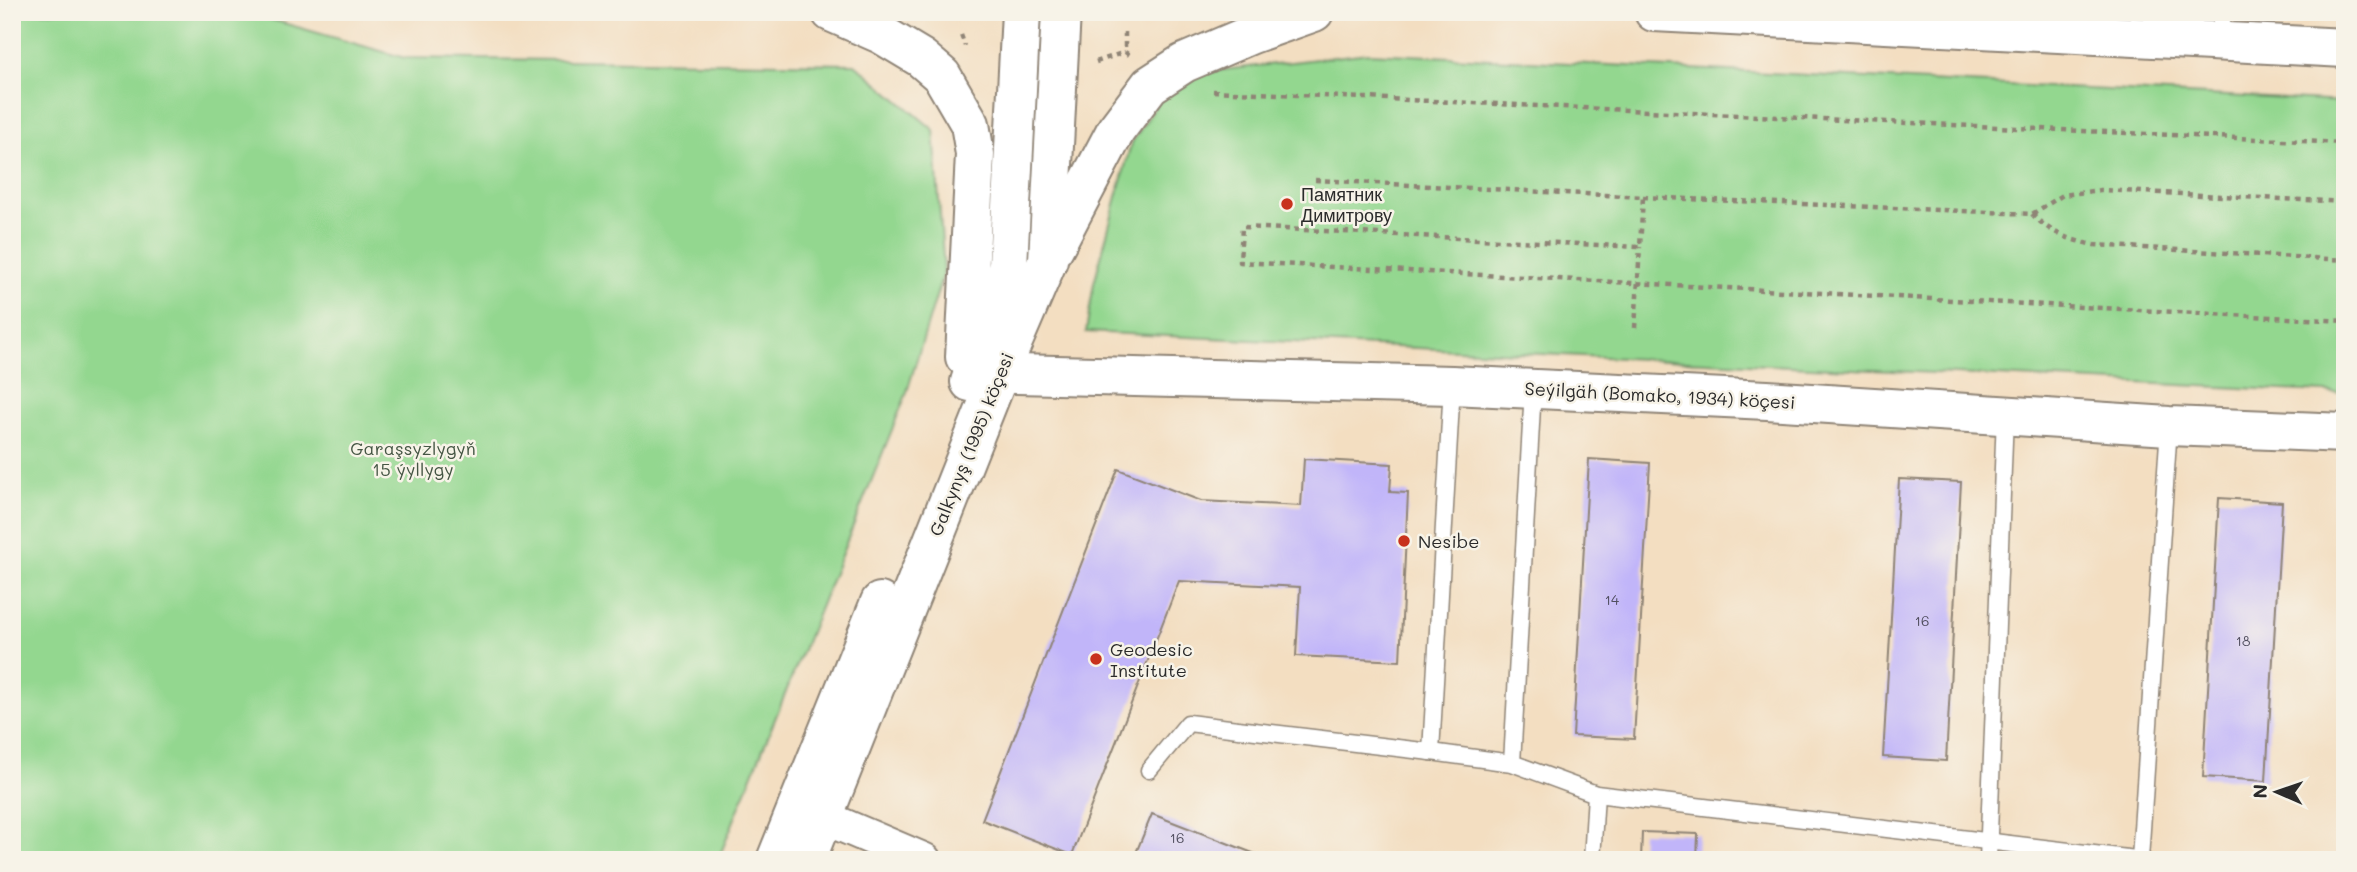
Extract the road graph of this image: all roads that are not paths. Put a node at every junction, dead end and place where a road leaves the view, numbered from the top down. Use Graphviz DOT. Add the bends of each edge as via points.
graph roads {
  1 [pos="831,12"];
  2 [pos="1021,12"];
  3 [pos="1061,12"];
  4 [pos="1314,12"];
  5 [pos="1654,12"];
  6 [pos="1739,14"];
  7 [pos="2224,27"];
  8 [pos="2345,48"];
  9 [pos="1048,260"];
  10 [pos="979,381"];
  11 [pos="1452,385"];
  12 [pos="1533,389"];
  13 [pos="2005,415"];
  14 [pos="2169,426"];
  15 [pos="2345,433"];
  16 [pos="1431,752"];
  17 [pos="1512,763"];
  18 [pos="1149,770"];
  19 [pos="1595,794"];
  20 [pos="823,817"];
  21 [pos="1989,841"];
  22 [pos="2142,859"];
  23 [pos="776,860"];
  24 [pos="806,860"];
  25 [pos="924,860"];
  26 [pos="1592,860"];
  27 [pos="1988,860"];
  1 -- 10 [label="street" via="921,58 942,76 970,124 975,154"];
  2 -- 10 [label="street, Galkynyş (1995) köçesi" via="1009,266"];
  3 -- 9 [label="street, Galkynyş (1995) köçesi"];
  4 -- 9 [label="street" via="1184,63 1150,85 1116,130"];
  5 -- 6 [label="street"];
  6 -- 7 [label="street"];
  7 -- 8 [label="street"];
  9 -- 10 [label="street, Galkynyş (1995) köçesi"];
  10 -- 11 [label="street, Seýilgäh (Bomako, 1934) köçesi"];
  10 -- 20 [label="street, Galkynyş (1995) köçesi"];
  10 -- 23 [label="street, Galkynyş (1995) köçesi"];
  11 -- 12 [label="street, Seýilgäh (Bomako, 1934) köçesi"];
  11 -- 16 [label="lane"];
  12 -- 13 [label="street, Seýilgäh (Bomako, 1934) köçesi"];
  12 -- 17 [label="lane"];
  13 -- 14 [label="street, Seýilgäh (Bomako, 1934) köçesi"];
  13 -- 21 [label="lane"];
  14 -- 15 [label="street, Seýilgäh (Bomako, 1934) köçesi"];
  14 -- 22 [label="lane"];
  16 -- 17 [label="lane"];
  16 -- 18 [label="lane" via="1188,723"];
  17 -- 19 [label="lane"];
  19 -- 21 [label="lane"];
  19 -- 26 [label="lane"];
  20 -- 24 [label="street, Galkynyş (1995) köçesi"];
  20 -- 25 [label="street"];
  21 -- 22 [label="lane"];
  21 -- 27 [label="lane"];
}
